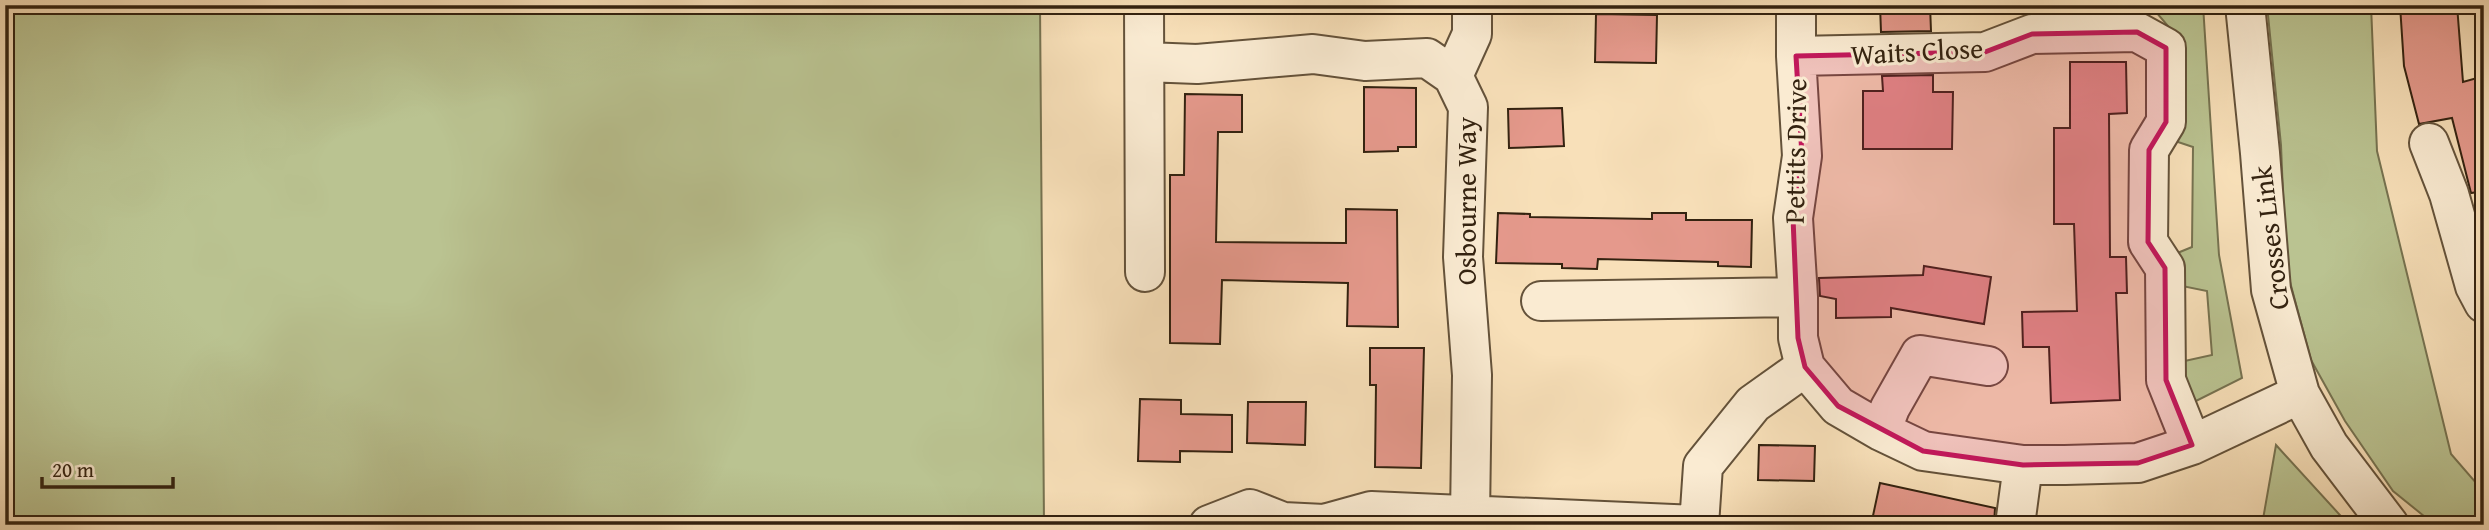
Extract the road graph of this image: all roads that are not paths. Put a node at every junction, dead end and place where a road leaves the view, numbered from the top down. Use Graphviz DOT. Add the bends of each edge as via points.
graph roads {
  1 [pos="1144,5"];
  2 [pos="1472,5"];
  3 [pos="1796,5"];
  4 [pos="2245,5"];
  5 [pos="1796,56"];
  6 [pos="1146,62"];
  7 [pos="1453,76"];
  8 [pos="2429,142"];
  9 [pos="1145,272"];
  10 [pos="1798,297"];
  11 [pos="1541,301"];
  12 [pos="2484,303"];
  13 [pos="1988,366"];
  14 [pos="1804,367"];
  15 [pos="2300,394"];
  16 [pos="1881,431"];
  17 [pos="2192,445"];
  18 [pos="2023,465"];
  19 [pos="1470,517"];
  20 [pos="1209,525"];
  21 [pos="1698,525"];
  22 [pos="2015,525"];
  23 [pos="2389,525"];
  1 -- 6 [label="street"];
  2 -- 7 [label="street" via="1472,34"];
  3 -- 5 [label="street, Pettits Drive"];
  4 -- 15 [label="street, Crosses Link" via="2271,290"];
  5 -- 10 [label="street, Pettits Drive" via="1801,156 1793,219"];
  5 -- 17 [label="street, Waits Close" via="1985,52 2032,34 2137,32 2166,48 2166,122 2149,149 2148,242 2165,268 2166,380"];
  6 -- 7 [label="street, Osbourne Way" via="1197,64 1313,54 1366,61 1427,58"];
  6 -- 9 [label="street"];
  7 -- 19 [label="street, Osbourne Way" via="1468,107 1462,257 1472,375"];
  8 -- 12 [label="street"];
  10 -- 11 [label="street"];
  10 -- 14 [label="street, Pettits Drive" via="1798,338"];
  13 -- 16 [label="street" via="1920,355"];
  14 -- 16 [label="street" via="1838,406"];
  14 -- 21 [label="street" via="1753,404 1703,466"];
  15 -- 17 [label="street"];
  15 -- 23 [label="street, Crosses Link" via="2329,446"];
  16 -- 18 [label="street" via="1923,451"];
  17 -- 18 [label="street" via="2138,463"];
  18 -- 22 [label="street"];
  19 -- 20 [label="street" via="1371,511 1324,524 1283,522 1250,509"];
  19 -- 21 [label="street"];
}
